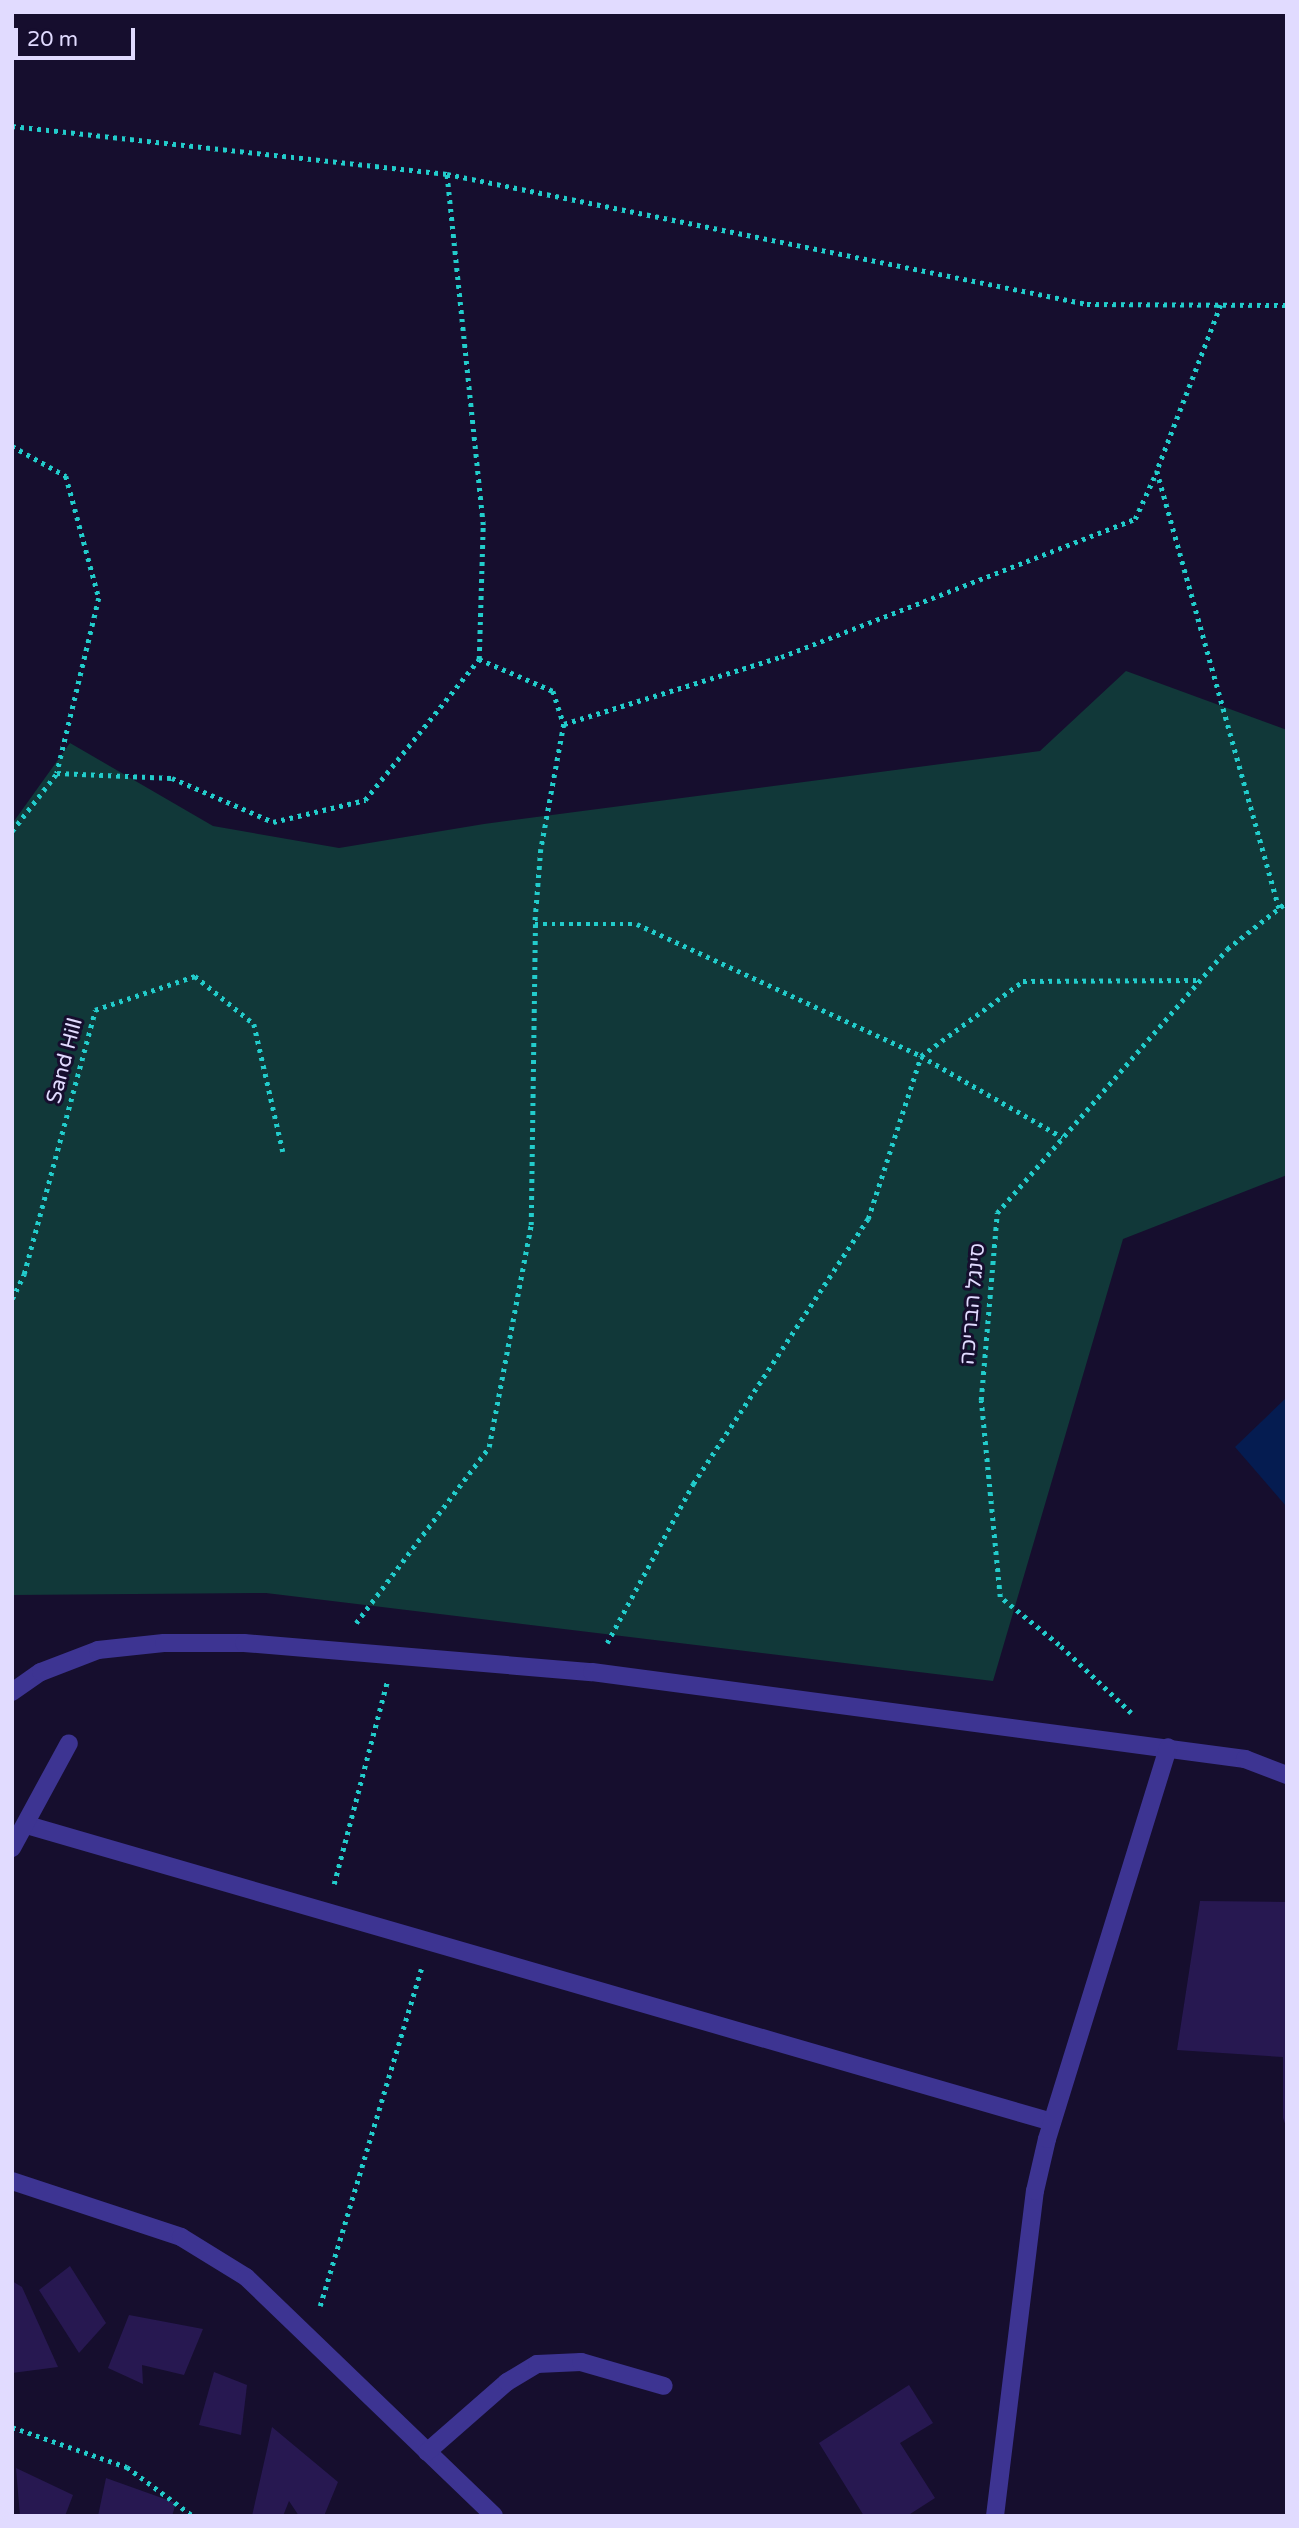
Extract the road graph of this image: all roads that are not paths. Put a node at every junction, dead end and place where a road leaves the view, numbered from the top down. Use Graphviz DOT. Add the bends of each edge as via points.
graph roads {
  1 [pos="12,1692"];
  2 [pos="68,1743"];
  3 [pos="1168,1747"];
  4 [pos="1287,1775"];
  5 [pos="27,1825"];
  6 [pos="12,1848"];
  7 [pos="1052,2122"];
  8 [pos="12,2181"];
  9 [pos="664,2386"];
  10 [pos="428,2452"];
  11 [pos="494,2516"];
  12 [pos="995,2516"];
  1 -- 3 [label="street" via="41,1672 98,1650 164,1643 335,1650 592,1672"];
  2 -- 5 [label="street"];
  3 -- 4 [label="street" via="1245,1759"];
  3 -- 7 [label="street"];
  5 -- 6 [label="street"];
  5 -- 7 [label="street"];
  7 -- 12 [label="street" via="1035,2191"];
  8 -- 10 [label="street" via="181,2237 246,2277"];
  9 -- 10 [label="street" via="581,2362 537,2364 507,2382"];
  10 -- 11 [label="street"];
}
